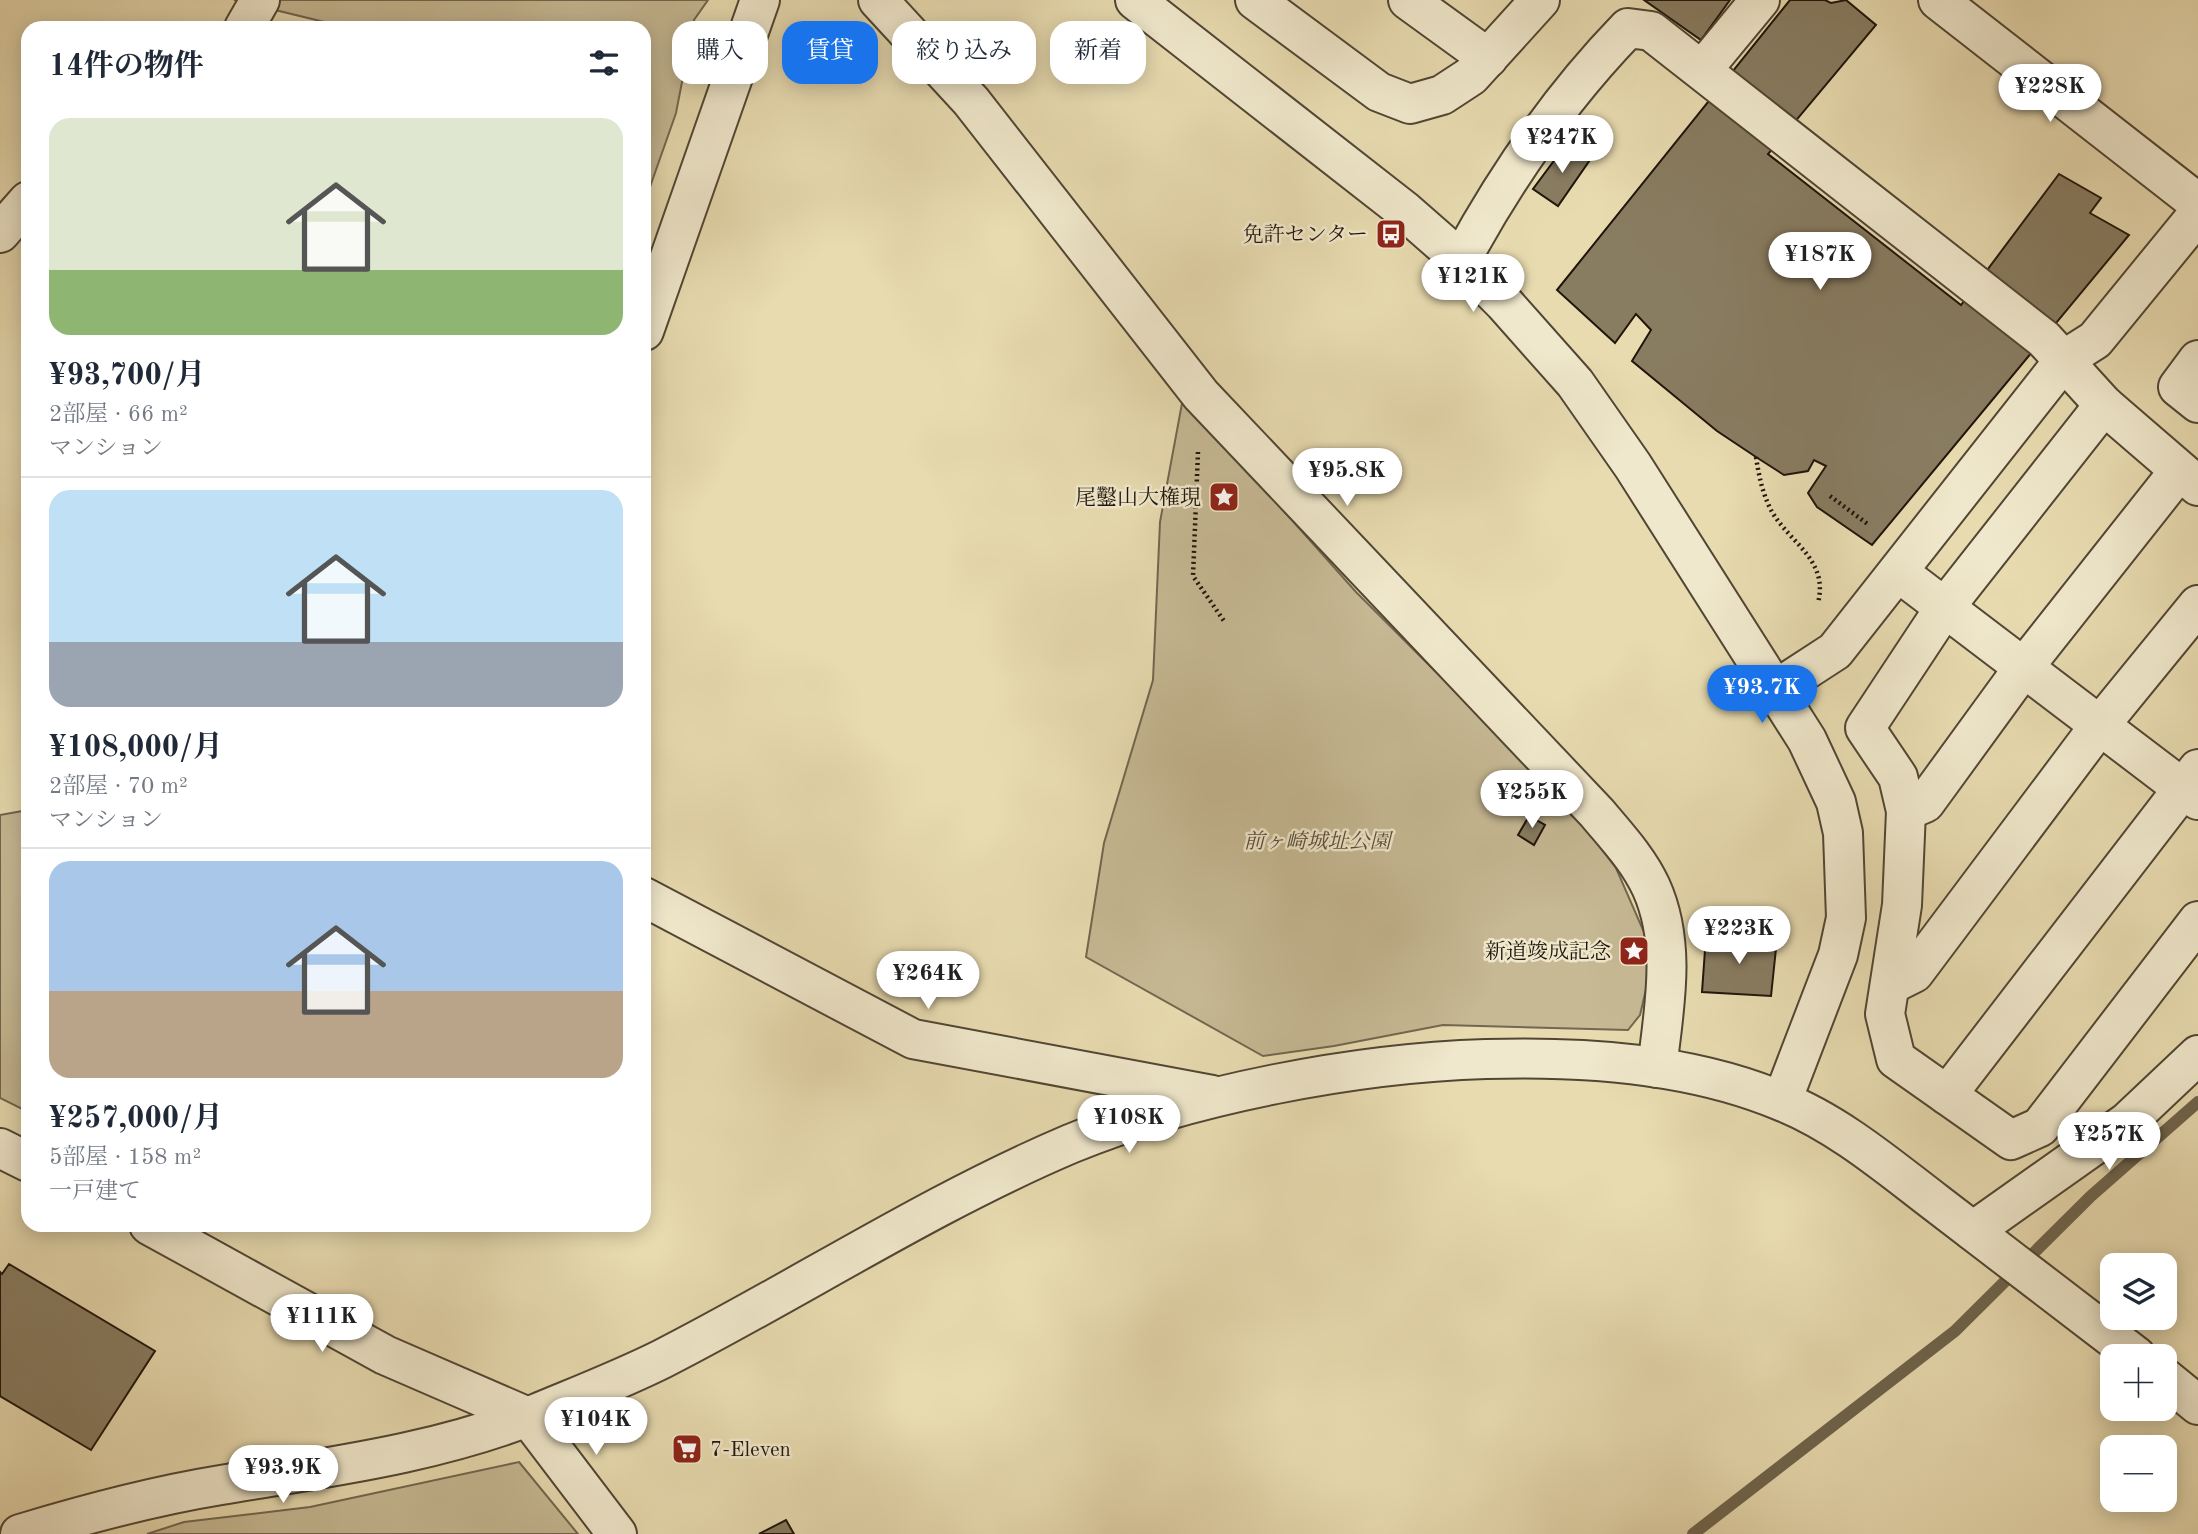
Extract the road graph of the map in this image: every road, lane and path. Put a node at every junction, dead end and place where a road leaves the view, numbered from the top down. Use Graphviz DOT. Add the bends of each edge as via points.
graph roads {
  1 [pos="260,0"];
  2 [pos="761,0"];
  3 [pos="878,0"];
  4 [pos="1135,0"];
  5 [pos="1255,0"];
  6 [pos="1408,0"];
  7 [pos="1540,0"];
  8 [pos="1760,0"];
  9 [pos="1938,0"];
  10 [pos="1296,12"];
  11 [pos="248,21"];
  12 [pos="1488,58"];
  13 [pos="1703,69"];
  14 [pos="2198,203"];
  15 [pos="21,209"];
  16 [pos="2198,214"];
  17 [pos="0,233"];
  18 [pos="655,256"];
  19 [pos="1461,260"];
  20 [pos="651,283"];
  21 [pos="2065,359"];
  22 [pos="2198,360"];
  23 [pos="1200,395"];
  24 [pos="2198,403"];
  25 [pos="2104,405"];
  26 [pos="1756,457"];
  27 [pos="2188,479"];
  28 [pos="1830,496"];
  29 [pos="1869,524"];
  30 [pos="1898,572"];
  31 [pos="2198,605"];
  32 [pos="1817,607"];
  33 [pos="1945,607"];
  34 [pos="1224,621"];
  35 [pos="2024,667"];
  36 [pos="1775,690"];
  37 [pos="2101,725"];
  38 [pos="2198,769"];
  39 [pos="2198,800"];
  40 [pos="1906,811"];
  41 [pos="651,901"];
  42 [pos="2198,921"];
  43 [pos="1890,985"];
  44 [pos="2198,1055"];
  45 [pos="1657,1068"];
  46 [pos="1947,1095"];
  47 [pos="1221,1097"];
  48 [pos="1782,1101"];
  49 [pos="0,1148"];
  50 [pos="21,1159"];
  51 [pos="1973,1231"];
  52 [pos="162,1232"];
  53 [pos="2120,1344"];
  54 [pos="2177,1388"];
  55 [pos="2198,1405"];
  56 [pos="528,1417"];
  57 [pos="20,1534"];
  58 [pos="617,1534"];
  1 -- 11 [label="street"];
  2 -- 18 [label="street"];
  3 -- 23 [label="street" via="971,101"];
  4 -- 19 [label="street"];
  5 -- 10 [label="street"];
  6 -- 12 [label="street"];
  7 -- 12 [label="street"];
  8 -- 13 [label="street"];
  9 -- 14 [label="street"];
  10 -- 12 [label="street" via="1379,92 1410,104 1442,95"];
  13 -- 19 [label="street" via="1651,31 1628,28 1540,135"];
  13 -- 21 [label="street" via="1987,292"];
  15 -- 17 [label="street"];
  16 -- 21 [label="street" via="2095,340"];
  18 -- 20 [label="street"];
  19 -- 36 [label="street" via="1575,383"];
  21 -- 25 [label="street"];
  21 -- 30 [label="street"];
  22 -- 24 [label="street" via="2178,387"];
  23 -- 34 [label="path" via="1193,576"];
  23 -- 45 [label="street" via="1633,856 1658,906 1667,956"];
  25 -- 27 [label="street"];
  25 -- 33 [label="street"];
  26 -- 32 [label="path" via="1759,482 1772,511 1809,554 1819,575"];
  27 -- 35 [label="street"];
  28 -- 29 [label="path"];
  30 -- 33 [label="street"];
  30 -- 36 [label="street" via="1835,651"];
  31 -- 37 [label="street"];
  33 -- 35 [label="street"];
  33 -- 40 [label="street" via="1865,728 1898,777"];
  35 -- 37 [label="street"];
  35 -- 40 [label="street" via="1925,803"];
  36 -- 48 [label="street" via="1807,740 1836,802 1846,869 1846,918 1838,955"];
  37 -- 39 [label="street"];
  37 -- 43 [label="street" via="1914,974"];
  38 -- 46 [label="street"];
  40 -- 43 [label="street" via="1902,905"];
  41 -- 47 [label="street" via="913,1039"];
  42 -- 46 [label="street" via="2040,1127 2011,1140"];
  43 -- 46 [label="street" via="1885,1014 1896,1059"];
  44 -- 51 [label="street" via="2127,1122"];
  45 -- 47 [label="street" via="1590,1060 1441,1061 1342,1073"];
  45 -- 48 [label="street"];
  47 -- 56 [label="street" via="1137,1120 1021,1167 659,1361"];
  48 -- 51 [label="street" via="1890,1168"];
  49 -- 50 [label="street"];
  51 -- 53 [label="street"];
  52 -- 56 [label="street" via="385,1354"];
  54 -- 55 [label="street"];
  56 -- 57 [label="street" via="400,1457 214,1486 93,1512"];
  56 -- 58 [label="street"];
}
